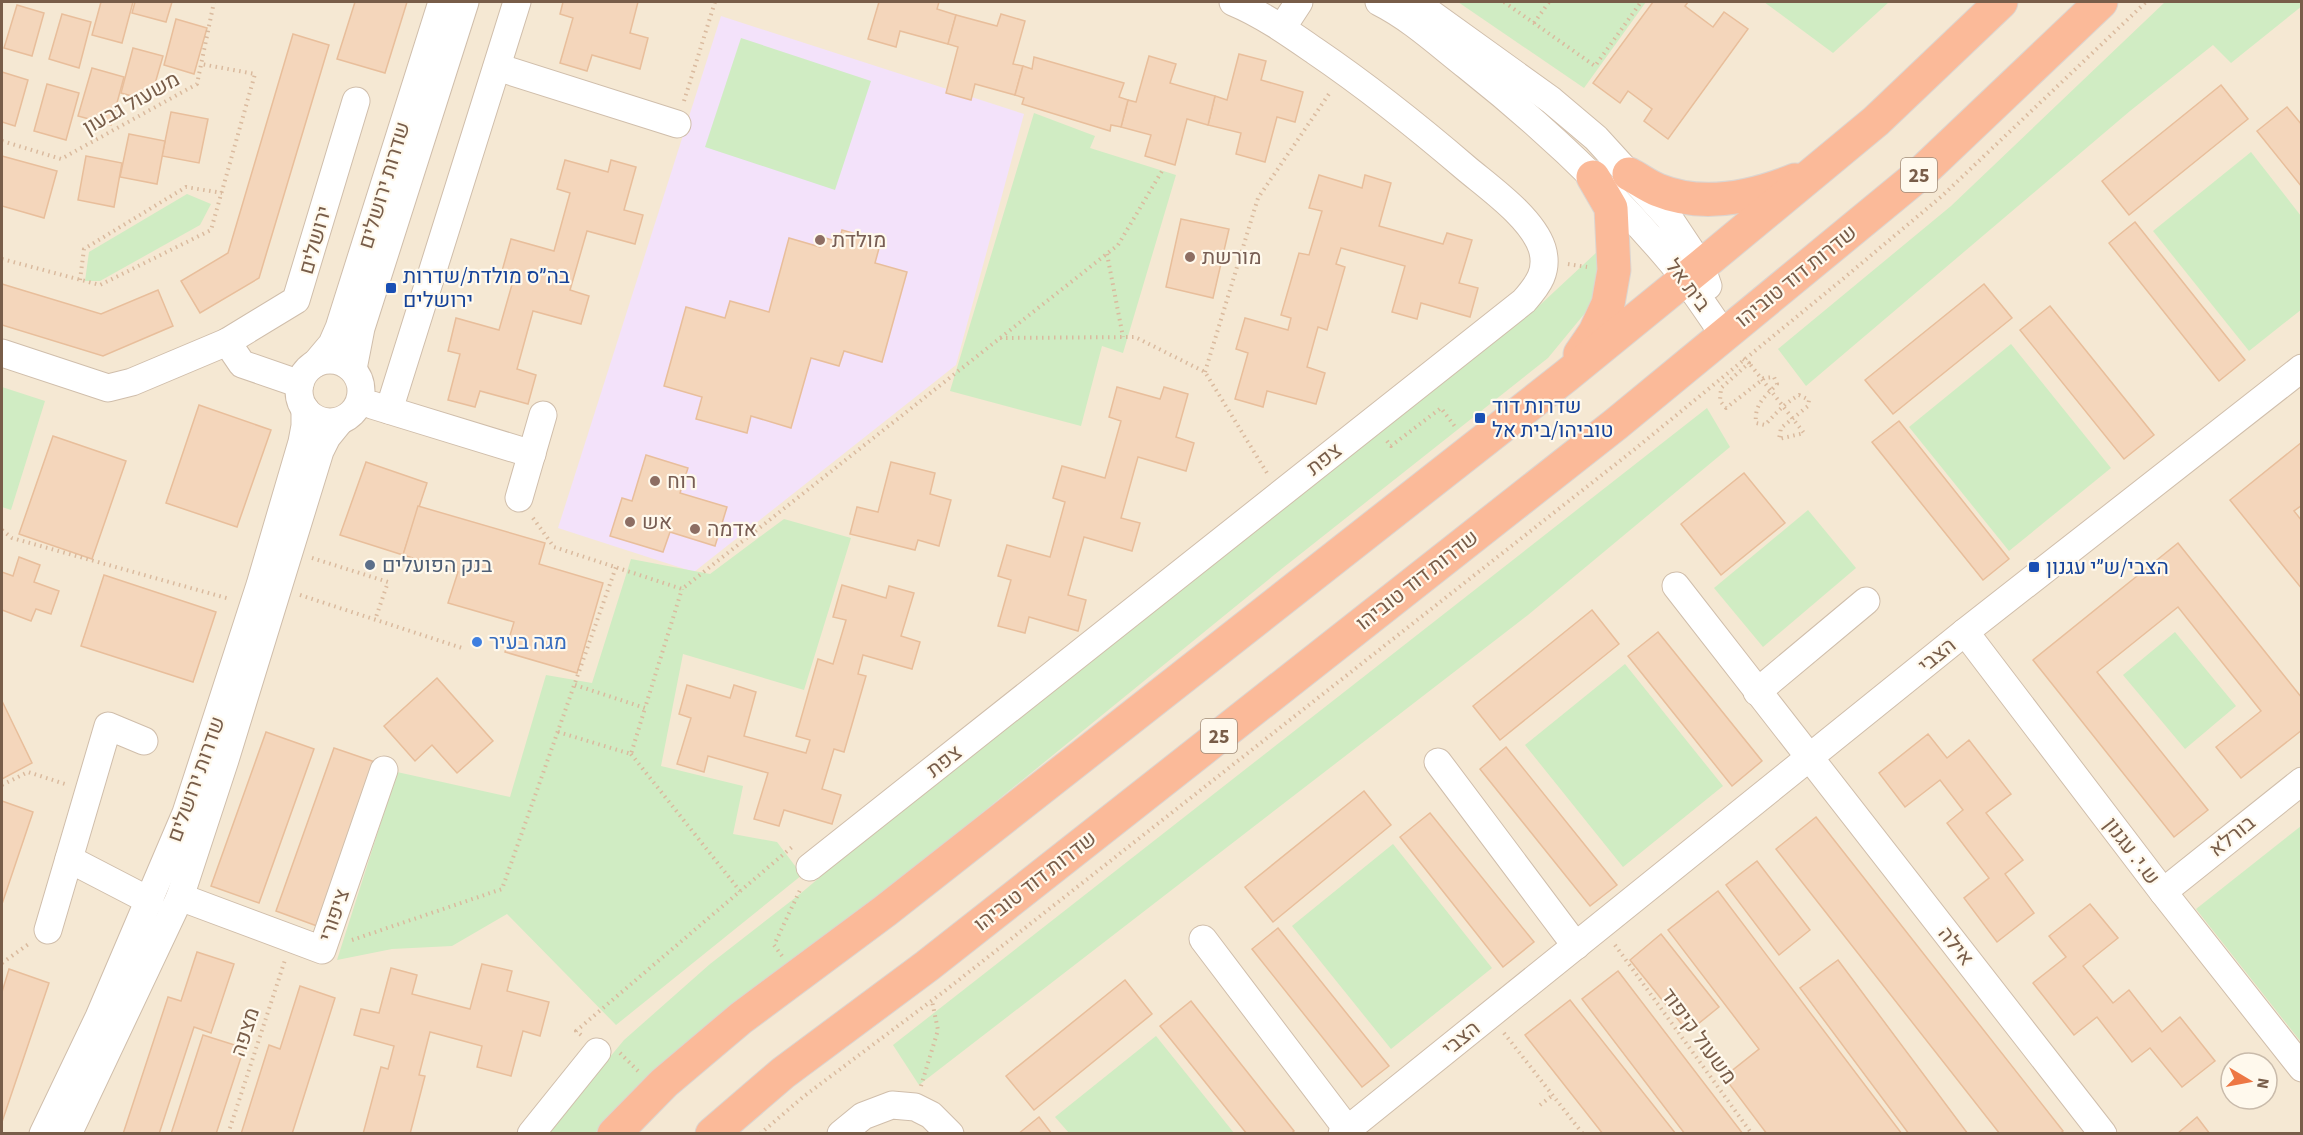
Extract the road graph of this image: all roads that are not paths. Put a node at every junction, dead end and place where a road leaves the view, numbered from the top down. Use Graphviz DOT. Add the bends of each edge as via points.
graph roads {
  1 [pos="442,2"];
  2 [pos="465,2"];
  3 [pos="518,2"];
  4 [pos="1233,2"];
  5 [pos="1299,2"];
  6 [pos="1379,2"];
  7 [pos="1413,2"];
  8 [pos="2001,2"];
  9 [pos="2101,2"];
  10 [pos="1282,28"];
  11 [pos="497,67"];
  12 [pos="356,101"];
  13 [pos="676,124"];
  14 [pos="1814,173"];
  15 [pos="1629,174"];
  16 [pos="1593,177"];
  17 [pos="1693,272"];
  18 [pos="1724,335"];
  19 [pos="227,342"];
  20 [pos="2,353"];
  21 [pos="2301,368"];
  22 [pos="352,369"];
  23 [pos="1566,375"];
  24 [pos="307,385"];
  25 [pos="360,401"];
  26 [pos="389,410"];
  27 [pos="543,415"];
  28 [pos="340,421"];
  29 [pos="532,454"];
  30 [pos="519,498"];
  31 [pos="1676,586"];
  32 [pos="1866,601"];
  33 [pos="1965,632"];
  34 [pos="1757,692"];
  35 [pos="144,741"];
  36 [pos="1809,759"];
  37 [pos="1438,762"];
  38 [pos="384,770"];
  39 [pos="2301,781"];
  40 [pos="69,860"];
  41 [pos="810,867"];
  42 [pos="2163,892"];
  43 [pos="180,897"];
  44 [pos="150,901"];
  45 [pos="48,930"];
  46 [pos="1203,939"];
  47 [pos="1576,946"];
  48 [pos="608,1052"];
  49 [pos="2301,1068"];
  50 [pos="1345,1131"];
  51 [pos="43,1134"];
  52 [pos="68,1134"];
  53 [pos="531,1134"];
  54 [pos="614,1134"];
  55 [pos="712,1134"];
  56 [pos="841,1134"];
  57 [pos="950,1134"];
  58 [pos="2103,1134"];
  1 -- 24 [label="street, שדרות ירושלים" via="339,328"];
  2 -- 22 [label="street, שדרות ירושלים" via="361,328"];
  3 -- 11 [label="street"];
  4 -- 10 [label="street, צפת"];
  5 -- 10 [label="street"];
  6 -- 16 [label="street, בית אל" via="1414,24 1495,89"];
  7 -- 15 [label="street, בית אל" via="1551,100 1596,138"];
  8 -- 14 [label="highway" via="1876,121"];
  9 -- 18 [label="highway, שדרות דוד טוביהו / 25" via="1921,173"];
  10 -- 41 [label="street, צפת" via="1425,133 1533,229 1542,248 1539,283 1524,301"];
  11 -- 13 [label="street"];
  11 -- 26 [label="street"];
  12 -- 19 [label="street, ירושלים" via="296,300"];
  14 -- 15 [label="highway" via="1767,191 1702,199 1658,190"];
  14 -- 17 [label="highway"];
  15 -- 17 [label="street, בית אל" via="1669,218"];
  16 -- 17 [label="street, בית אל" via="1641,228"];
  16 -- 23 [label="highway" via="1611,208 1614,270 1608,304 1595,332"];
  17 -- 18 [label="street, בית אל"];
  17 -- 23 [label="highway"];
  18 -- 55 [label="highway, שדרות דוד טוביהו / 25" via="936,958 783,1073"];
  19 -- 20 [label="street, ירושלים" via="132,382 108,388"];
  19 -- 24 [label="street" via="242,364"];
  21 -- 33 [label="street, הצבי"];
  22 -- 24 [label="street" via="335,360"];
  22 -- 25 [label="street" via="361,384"];
  23 -- 54 [label="highway" via="894,903 741,1018 664,1083"];
  24 -- 28 [label="street" via="321,421"];
  24 -- 44 [label="street, שדרות ירושלים" via="302,442 254,606 186,813"];
  25 -- 26 [label="street"];
  25 -- 28 [label="street"];
  26 -- 29 [label="street"];
  27 -- 29 [label="street"];
  28 -- 43 [label="street, שדרות ירושלים" via="320,451"];
  29 -- 30 [label="street"];
  31 -- 34 [label="street, אילה"];
  32 -- 34 [label="street"];
  33 -- 36 [label="street, הצבי"];
  33 -- 42 [label="street, ש.י. עגנון"];
  34 -- 36 [label="street, אילה"];
  35 -- 40 [label="street" via="108,726"];
  36 -- 47 [label="street, הצבי"];
  36 -- 58 [label="street, אילה"];
  37 -- 47 [label="street"];
  38 -- 43 [label="street, ציפורי" via="322,950"];
  39 -- 42 [label="street, בורלא"];
  40 -- 44 [label="street"];
  40 -- 45 [label="street"];
  42 -- 49 [label="street, ש.י. עגנון"];
  43 -- 52 [label="street, שדרות ירושלים"];
  44 -- 51 [label="street, שדרות ירושלים"];
  46 -- 50 [label="street, הצבי"];
  47 -- 50 [label="street, הצבי"];
  48 -- 53 [label="street"];
  56 -- 57 [label="street" via="863,1116 892,1105 915,1107 931,1115"];
}
